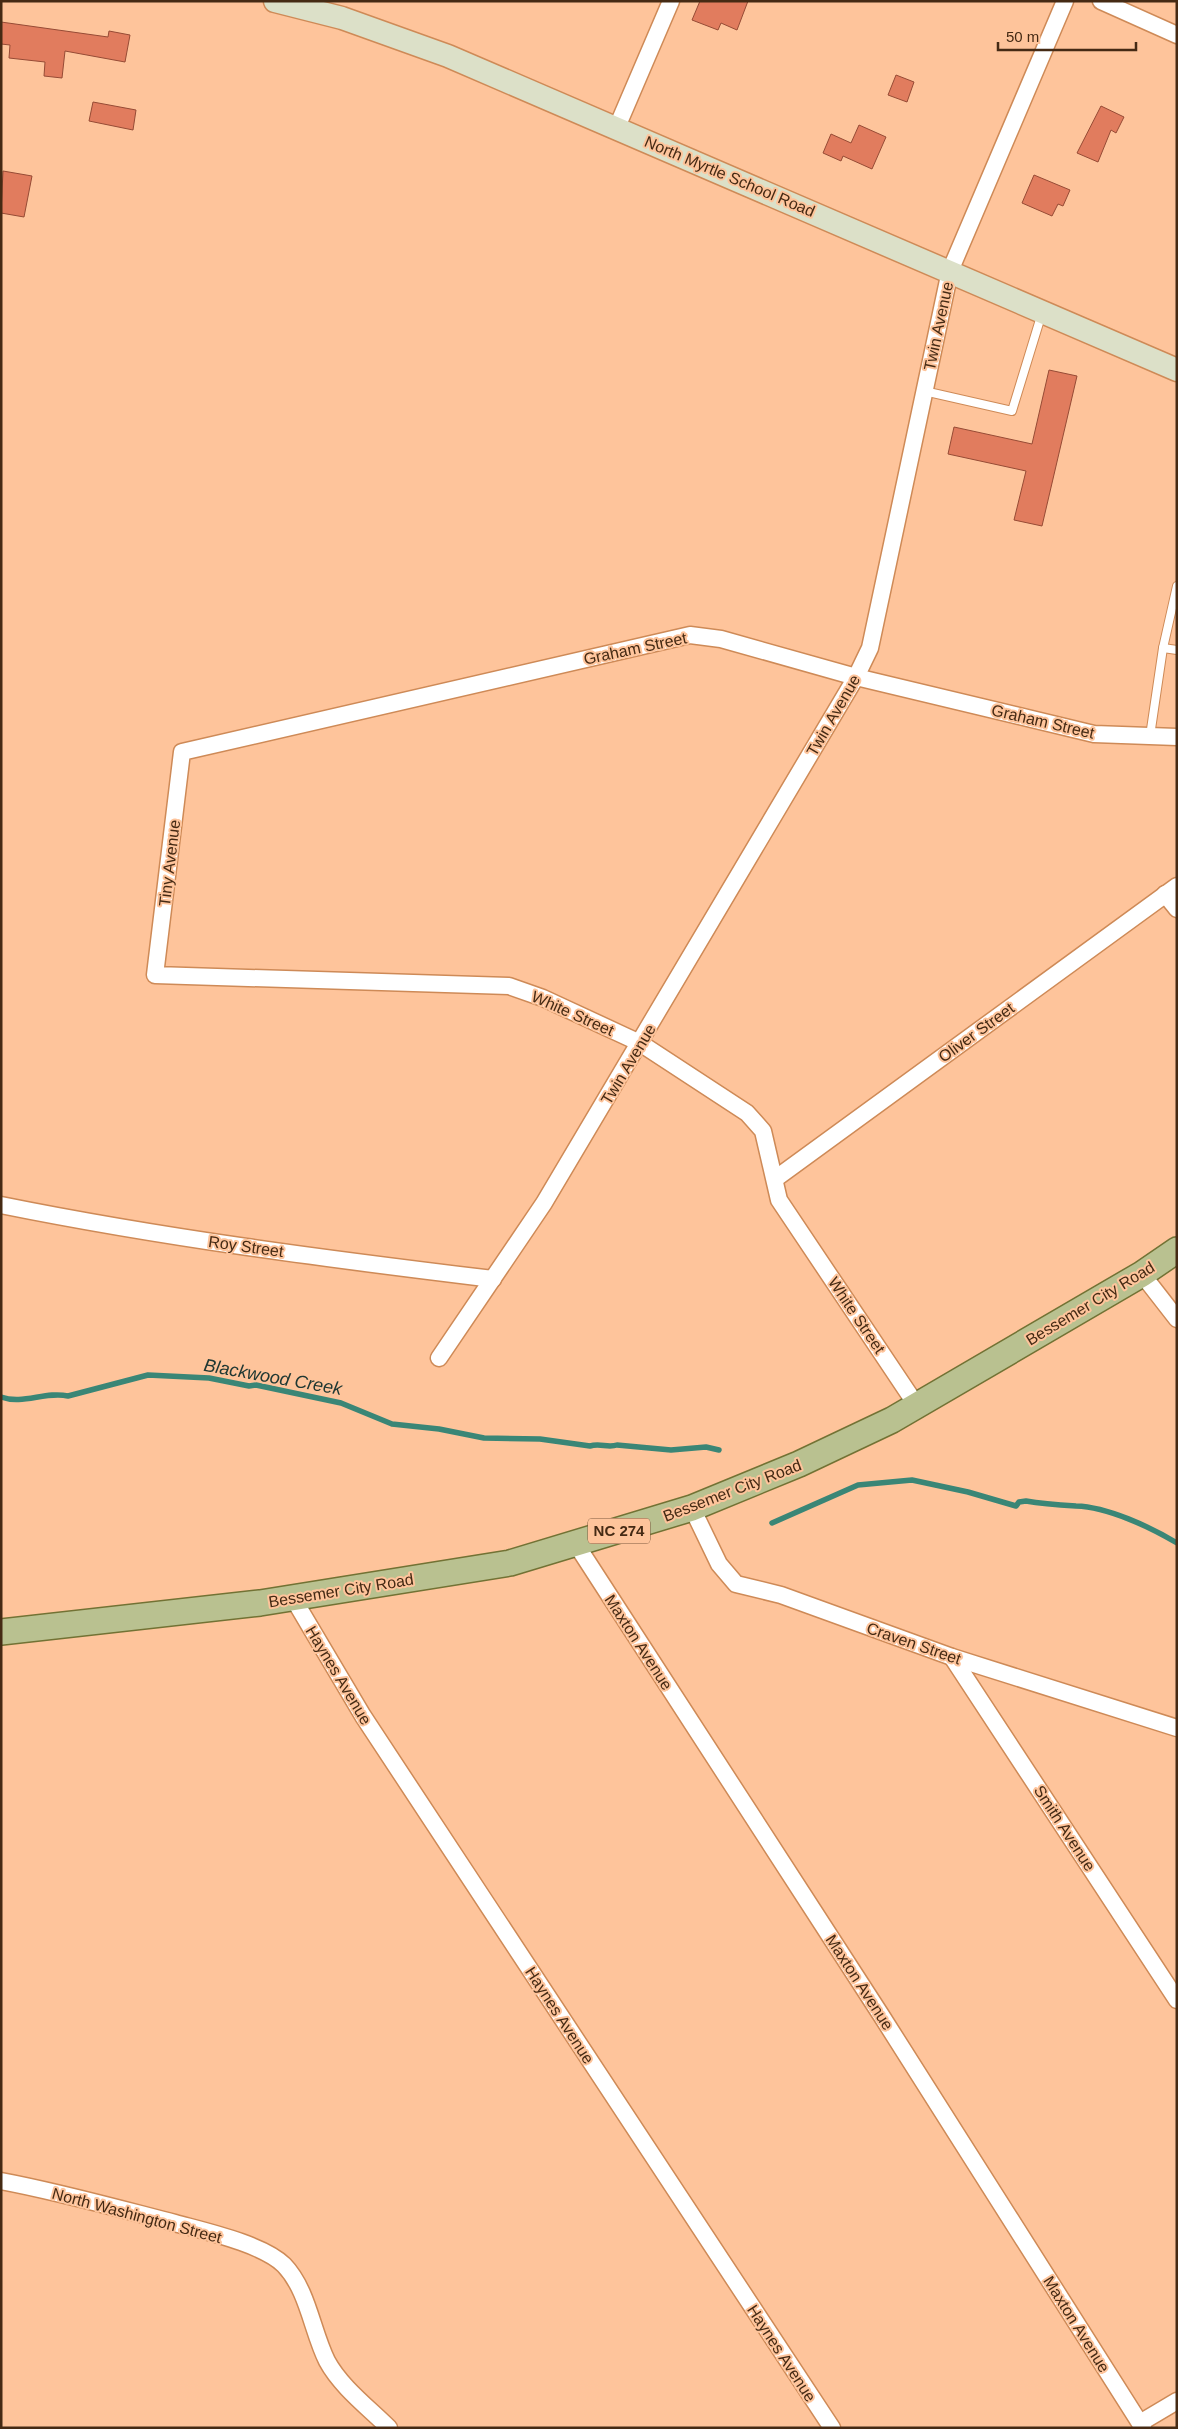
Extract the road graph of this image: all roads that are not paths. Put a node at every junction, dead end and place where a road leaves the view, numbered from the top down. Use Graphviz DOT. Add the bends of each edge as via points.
graph roads {
  1 [pos="275,1"];
  2 [pos="671,1"];
  3 [pos="1065,1"];
  4 [pos="1101,1"];
  5 [pos="1177,35"];
  6 [pos="617,127"];
  7 [pos="950,271"];
  8 [pos="1042,311"];
  9 [pos="1177,370"];
  10 [pos="924,391"];
  11 [pos="1177,586"];
  12 [pos="1163,648"];
  13 [pos="1177,650"];
  14 [pos="856,677"];
  15 [pos="1150,736"];
  16 [pos="1177,737"];
  17 [pos="182,752"];
  18 [pos="1171,890"];
  19 [pos="1177,909"];
  20 [pos="155,975"];
  21 [pos="640,1043"];
  22 [pos="776,1179"];
  23 [pos="1,1206"];
  24 [pos="1177,1250"];
  25 [pos="1142,1274"];
  26 [pos="493,1279"];
  27 [pos="1177,1319"];
  28 [pos="439,1358"];
  29 [pos="917,1406"];
  30 [pos="692,1508"];
  31 [pos="576,1544"];
  32 [pos="293,1598"];
  33 [pos="1,1632"];
  34 [pos="952,1657"];
  35 [pos="1177,1728"];
  36 [pos="1177,2000"];
  37 [pos="1,2181"];
  38 [pos="1177,2401"];
  39 [pos="1142,2425"];
  40 [pos="390,2428"];
  41 [pos="832,2428"];
  1 -- 6 [label="main road, North Myrtle School Road" via="342,18 448,56"];
  2 -- 6 [label="street"];
  3 -- 7 [label="street, Twin Avenue"];
  4 -- 5 [label="street"];
  6 -- 7 [label="main road, North Myrtle School Road"];
  7 -- 8 [label="main road, North Myrtle School Road"];
  7 -- 10 [label="street, Twin Avenue"];
  8 -- 9 [label="main road, North Myrtle School Road"];
  8 -- 10 [label="lane" via="1012,411"];
  10 -- 14 [label="street, Twin Avenue" via="870,648"];
  11 -- 12 [label="lane"];
  12 -- 13 [label="lane"];
  12 -- 15 [label="lane"];
  14 -- 15 [label="street, Graham Street" via="1094,734"];
  14 -- 17 [label="street, Graham Street" via="690,634"];
  14 -- 21 [label="street, Twin Avenue"];
  15 -- 16 [label="street, Graham Street"];
  17 -- 20 [label="street, Tiny Avenue"];
  18 -- 19 [label="street"];
  18 -- 22 [label="street, Oliver Street"];
  20 -- 21 [label="street, White Street" via="509,986 543,998"];
  21 -- 22 [label="street, White Street" via="747,1113 763,1130"];
  21 -- 26 [label="street, Twin Avenue" via="544,1203"];
  22 -- 29 [label="street, White Street" via="779,1200"];
  23 -- 26 [label="street, Roy Street" via="348,1262"];
  24 -- 25 [label="main road, Bessemer City Road / NC 274"];
  25 -- 27 [label="street"];
  25 -- 29 [label="main road, Bessemer City Road / NC 274"];
  26 -- 28 [label="street, Twin Avenue"];
  29 -- 30 [label="main road, Bessemer City Road / NC 274" via="854,1439"];
  30 -- 31 [label="main road, Bessemer City Road / NC 274"];
  30 -- 34 [label="street, Craven Street" via="719,1564 736,1584 781,1595"];
  31 -- 32 [label="main road, Bessemer City Road / NC 274" via="510,1563"];
  31 -- 39 [label="street, Maxton Avenue" via="882,2015"];
  32 -- 33 [label="main road, Bessemer City Road / NC 274"];
  32 -- 41 [label="street, Haynes Avenue" via="363,1716"];
  34 -- 35 [label="street, Craven Street"];
  34 -- 36 [label="street, Smith Avenue"];
  37 -- 40 [label="street, North Washington Street" via="198,2229 272,2255 296,2282 334,2373"];
  38 -- 39 [label="street"];
}
